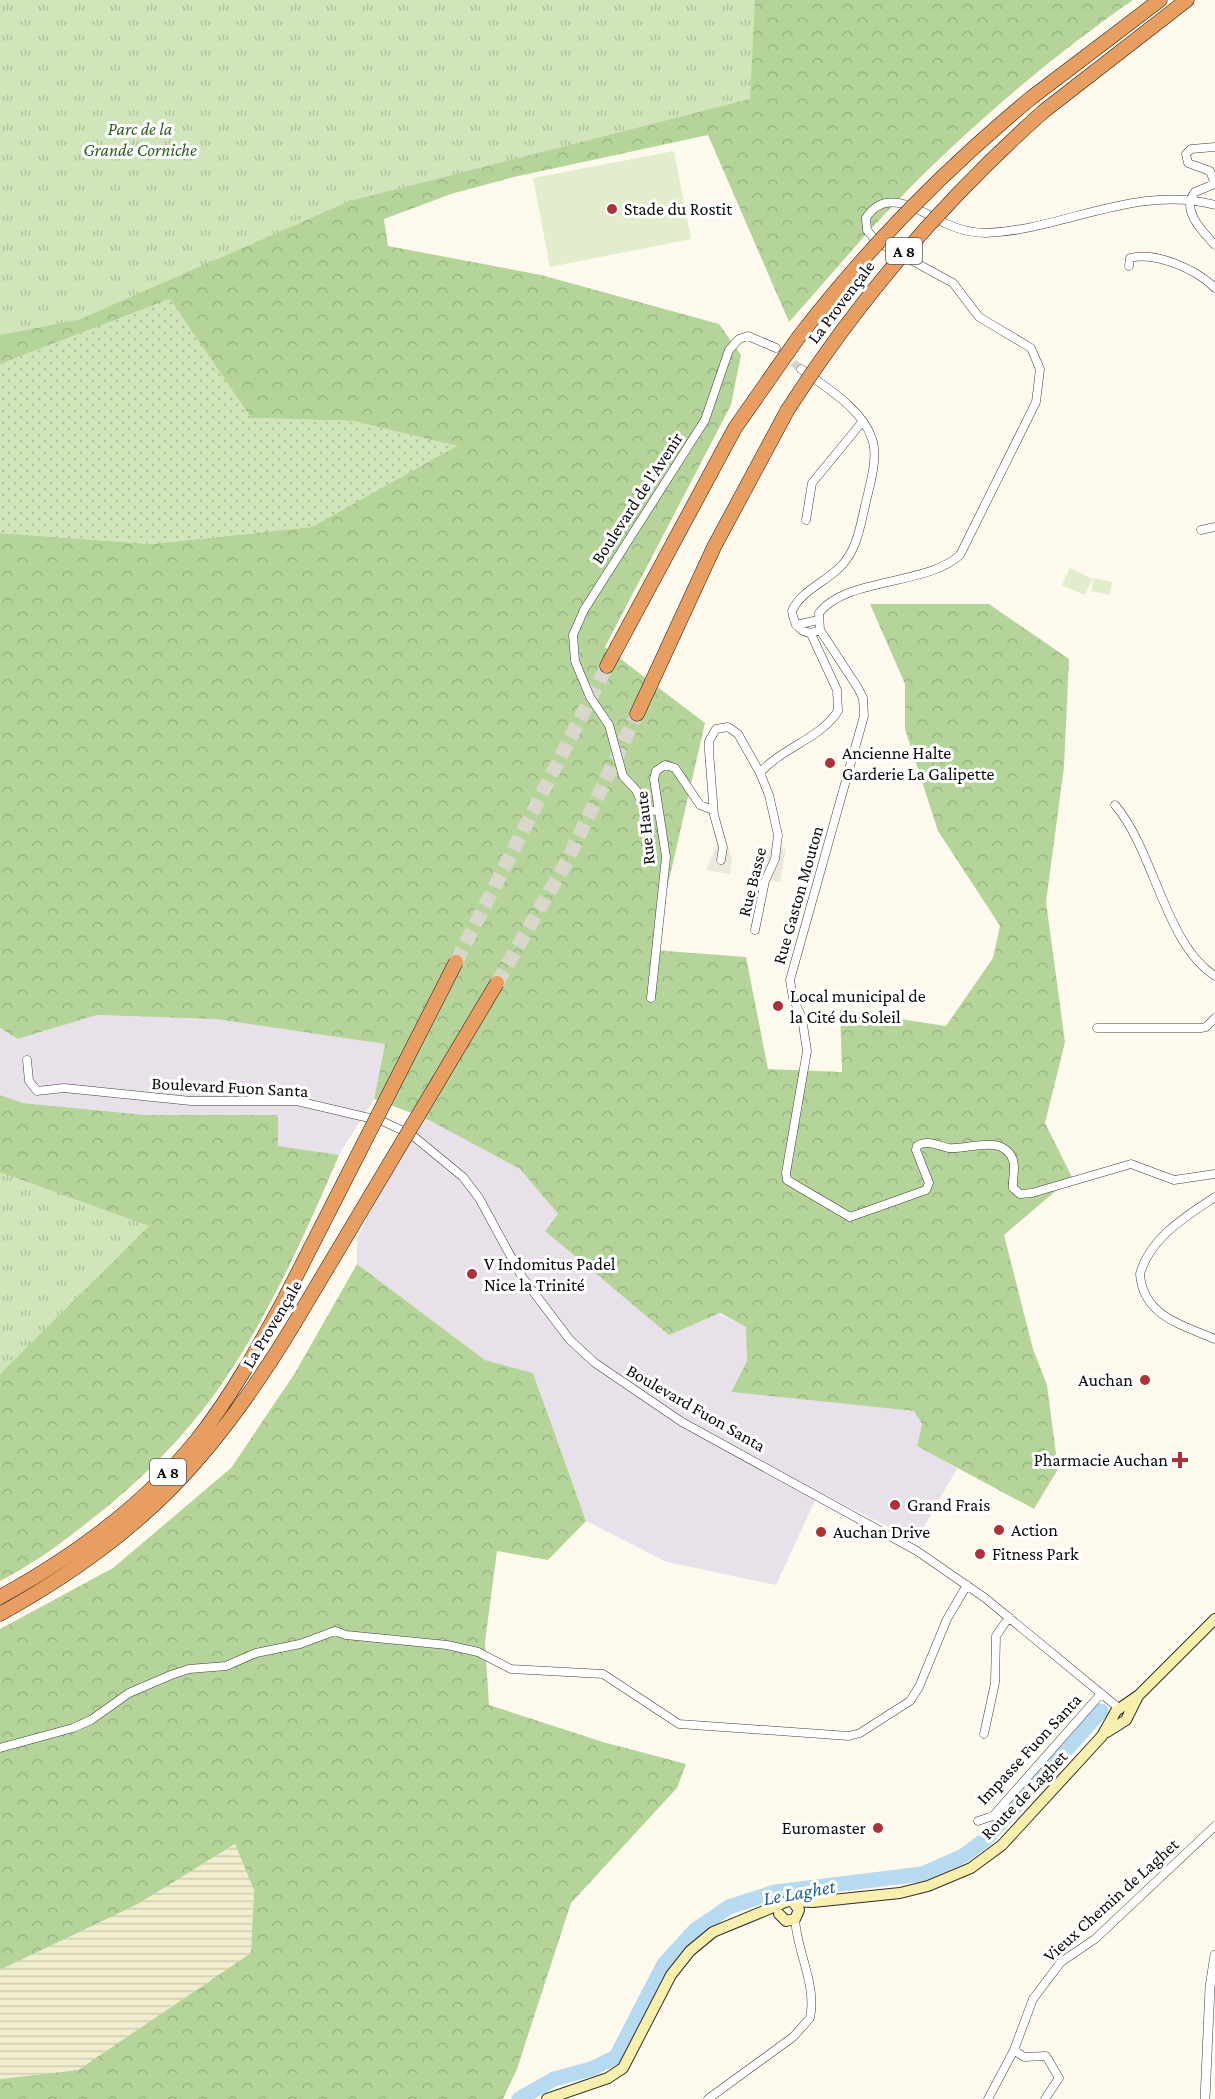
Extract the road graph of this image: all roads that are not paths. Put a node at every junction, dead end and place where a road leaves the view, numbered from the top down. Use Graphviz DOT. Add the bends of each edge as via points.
graph roads {
  1 [pos="1160,0"];
  2 [pos="1187,0"];
  3 [pos="1215,147"];
  4 [pos="1191,201"];
  5 [pos="1215,205"];
  6 [pos="1215,245"];
  7 [pos="1128,267"];
  8 [pos="1215,288"];
  9 [pos="776,348"];
  10 [pos="801,369"];
  11 [pos="863,421"];
  12 [pos="806,520"];
  13 [pos="1215,527"];
  14 [pos="1201,530"];
  15 [pos="818,620"];
  16 [pos="796,625"];
  17 [pos="820,630"];
  18 [pos="812,634"];
  19 [pos="607,666"];
  20 [pos="637,714"];
  21 [pos="760,773"];
  22 [pos="1115,806"];
  23 [pos="713,810"];
  24 [pos="658,811"];
  25 [pos="721,860"];
  26 [pos="755,930"];
  27 [pos="456,962"];
  28 [pos="1215,976"];
  29 [pos="497,983"];
  30 [pos="651,998"];
  31 [pos="1215,1018"];
  32 [pos="1097,1028"];
  33 [pos="27,1060"];
  34 [pos="1215,1174"];
  35 [pos="1215,1197"];
  36 [pos="1215,1340"];
  37 [pos="967,1585"];
  38 [pos="0,1597"];
  39 [pos="0,1614"];
  40 [pos="1009,1617"];
  41 [pos="1215,1619"];
  42 [pos="1100,1695"];
  43 [pos="1120,1714"];
  44 [pos="984,1734"];
  45 [pos="0,1748"];
  46 [pos="978,1821"];
  47 [pos="1215,1826"];
  48 [pos="825,1901"];
  49 [pos="788,1915"];
  50 [pos="1215,1955"];
  51 [pos="1014,2050"];
  52 [pos="547,2099"];
  53 [pos="708,2099"];
  54 [pos="988,2099"];
  55 [pos="1045,2099"];
  56 [pos="1204,2099"];
  1 -- 19 [label="highway, La Provençale / A 8, bridge" via="1030,98 919,197 861,260 798,338 735,428"];
  2 -- 20 [label="highway, La Provençale / A 8, bridge" via="1044,111 963,186 898,257 840,332 787,411 714,547"];
  3 -- 4 [label="street" via="1187,150 1188,163 1210,171 1214,181 1208,188 1195,192"];
  4 -- 5 [label="street"];
  4 -- 6 [label="street" via="1193,218"];
  4 -- 15 [label="street" via="1132,202 1022,229 983,233 956,228 899,202 880,205 870,212 866,224 870,236 953,284 979,316 1031,348 1040,369 1040,390 960,555 940,568 844,597 823,608"];
  7 -- 8 [label="street" via="1130,258 1137,256 1160,260 1188,270"];
  9 -- 24 [label="street, Boulevard de l'Avenir" via="748,336 729,350 705,420 584,610 573,635 575,661 590,698 609,725 623,776 636,790 645,810"];
  10 -- 11 [label="street"];
  11 -- 12 [label="street" via="812,483"];
  11 -- 16 [label="street" via="874,450 856,541 837,570 804,594 794,607"];
  13 -- 14 [label="street"];
  15 -- 16 [label="street"];
  15 -- 17 [label="street"];
  16 -- 18 [label="street" via="804,633"];
  17 -- 18 [label="street"];
  17 -- 34 [label="street, Rue Gaston Mouton" via="854,679 863,698 864,717 790,980 807,1051 787,1180 854,1217 926,1190 929,1183 916,1150 925,1143 949,1148 984,1144 1004,1149 1013,1161 1013,1188 1020,1194 1131,1164 1174,1180"];
  18 -- 21 [label="street" via="837,690 838,711"];
  21 -- 23 [label="street, Rue Basse" via="734,729 716,729 709,741"];
  21 -- 26 [label="street, Rue Basse" via="778,835"];
  22 -- 28 [label="street" via="1130,824 1176,927 1200,963"];
  23 -- 24 [label="street, Rue Haute" via="700,805 678,772 665,765 655,774"];
  23 -- 25 [label="street" via="723,847"];
  24 -- 30 [label="street, Rue Haute" via="666,857"];
  27 -- 38 [label="highway, La Provençale / A 8, bridge" via="285,1298 236,1384 196,1441 144,1496 97,1534"];
  29 -- 39 [label="highway, La Provençale / A 8, bridge" via="294,1324 224,1430 143,1518 88,1561"];
  31 -- 32 [label="street" via="1201,1028"];
  33 -- 37 [label="street, Boulevard Fuon Santa" via="30,1082 37,1090 64,1088 191,1101 297,1101 382,1121 412,1135 463,1177 479,1198 522,1277 570,1340 595,1363 682,1422 917,1551"];
  35 -- 36 [label="street" via="1170,1230 1149,1254 1140,1274 1151,1305 1161,1316"];
  37 -- 40 [label="street, Boulevard Fuon Santa"];
  37 -- 45 [label="street" via="910,1701 849,1736 679,1724 603,1674 511,1669 478,1652 447,1645 346,1635 335,1630 226,1666 189,1669 171,1675 129,1693 73,1728"];
  40 -- 42 [label="street, Boulevard Fuon Santa"];
  40 -- 44 [label="street" via="996,1636 995,1683"];
  41 -- 43 [label="main road, Route de Laghet"];
  42 -- 43 [label="street, Boulevard Fuon Santa"];
  42 -- 46 [label="street, Impasse Fuon Santa" via="993,1815"];
  43 -- 48 [label="main road, Route de Laghet" via="1002,1845 971,1868 913,1890"];
  47 -- 51 [label="street, Vieux Chemin de Laghet" via="1100,1934 1061,1962 1033,1999"];
  48 -- 49 [label="main road, Route de Laghet"];
  48 -- 49 [label="main road, Route de Laghet" via="793,1902 798,1907"];
  49 -- 52 [label="main road, Route de Laghet" via="748,1917 713,1932 679,1964 654,2004 628,2061 616,2074"];
  49 -- 53 [label="street" via="810,1987 810,2018 793,2037"];
  50 -- 56 [label="street"];
  51 -- 54 [label="street, Vieux Chemin de Laghet"];
  51 -- 55 [label="street" via="1024,2057 1046,2056 1058,2071 1059,2078"];
}
